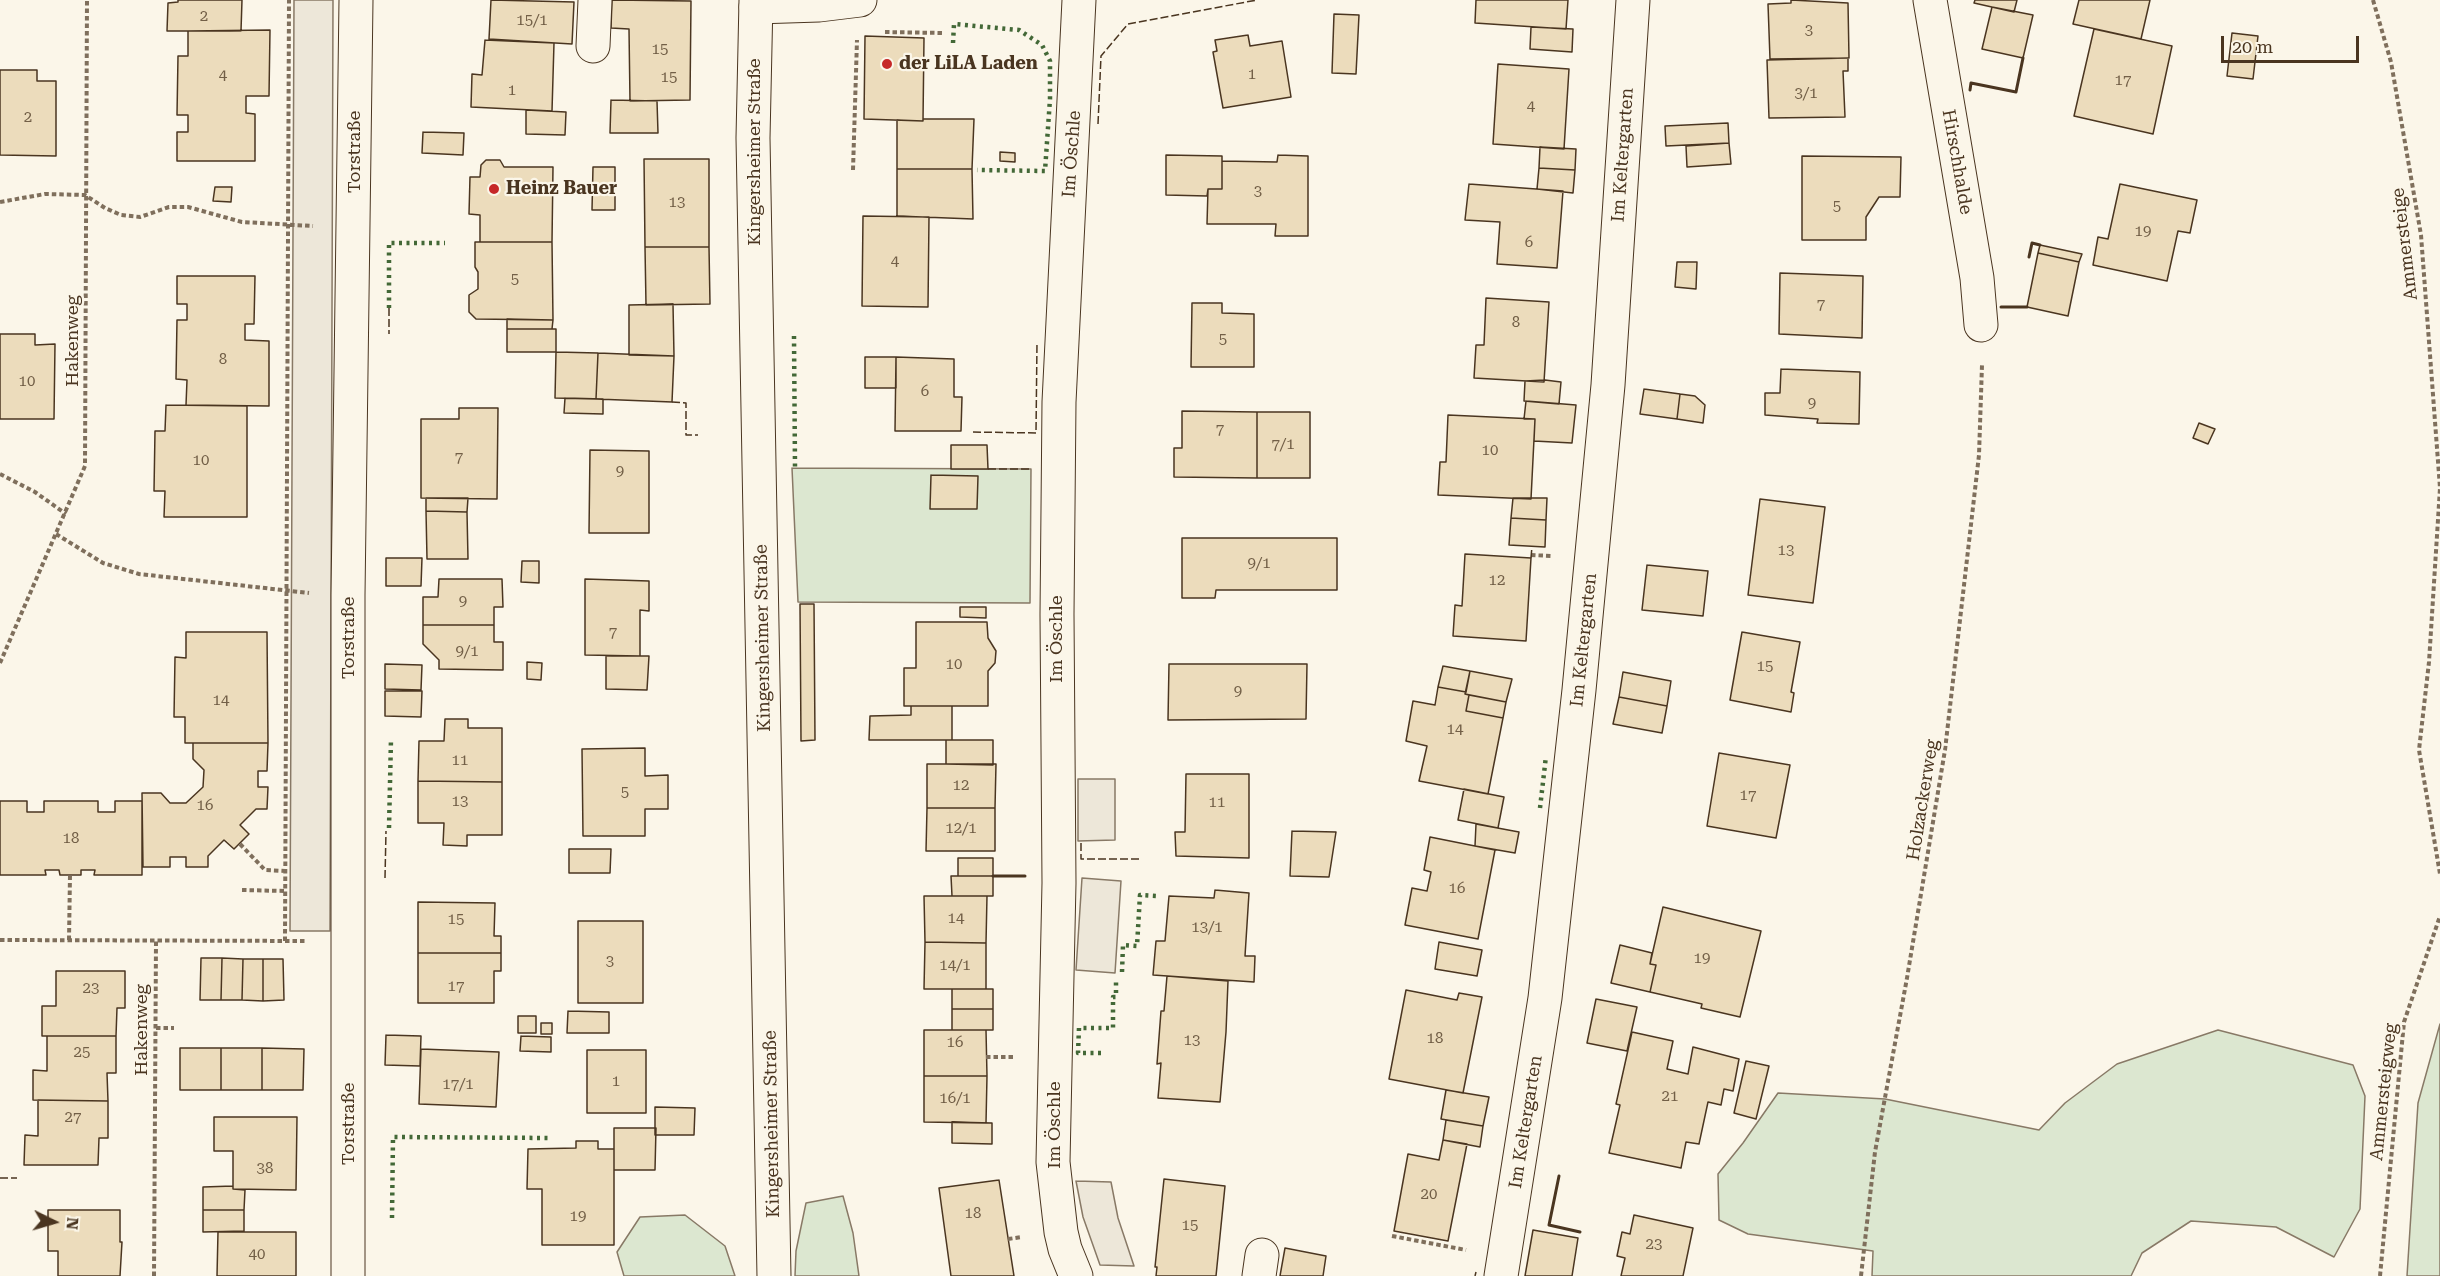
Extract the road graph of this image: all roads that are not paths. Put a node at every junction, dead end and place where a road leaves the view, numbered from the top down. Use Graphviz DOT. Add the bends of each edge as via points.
graph roads {
  1 [pos="356,0"];
  2 [pos="595,0"];
  3 [pos="1079,0"];
  4 [pos="1633,0"];
  5 [pos="1930,0"];
  6 [pos="756,4"];
  7 [pos="859,16"];
  8 [pos="593,46"];
  9 [pos="1982,325"];
  10 [pos="348,1276"];
  11 [pos="774,1276"];
  12 [pos="1076,1276"];
  13 [pos="1501,1276"];
  1 -- 10 [label="street, Torstraße" via="348,595"];
  2 -- 8 [label="street"];
  3 -- 12 [label="street, Im Öschle" via="1059,402 1058,927 1053,1162 1061,1232"];
  4 -- 13 [label="street, Im Keltergarten" via="1609,374 1580,679 1545,998"];
  5 -- 9 [label="street, Hirschhalde"];
  6 -- 7 [label="street" via="819,5"];
  6 -- 11 [label="street, Kingersheimer Straße" via="753,138"];
}
